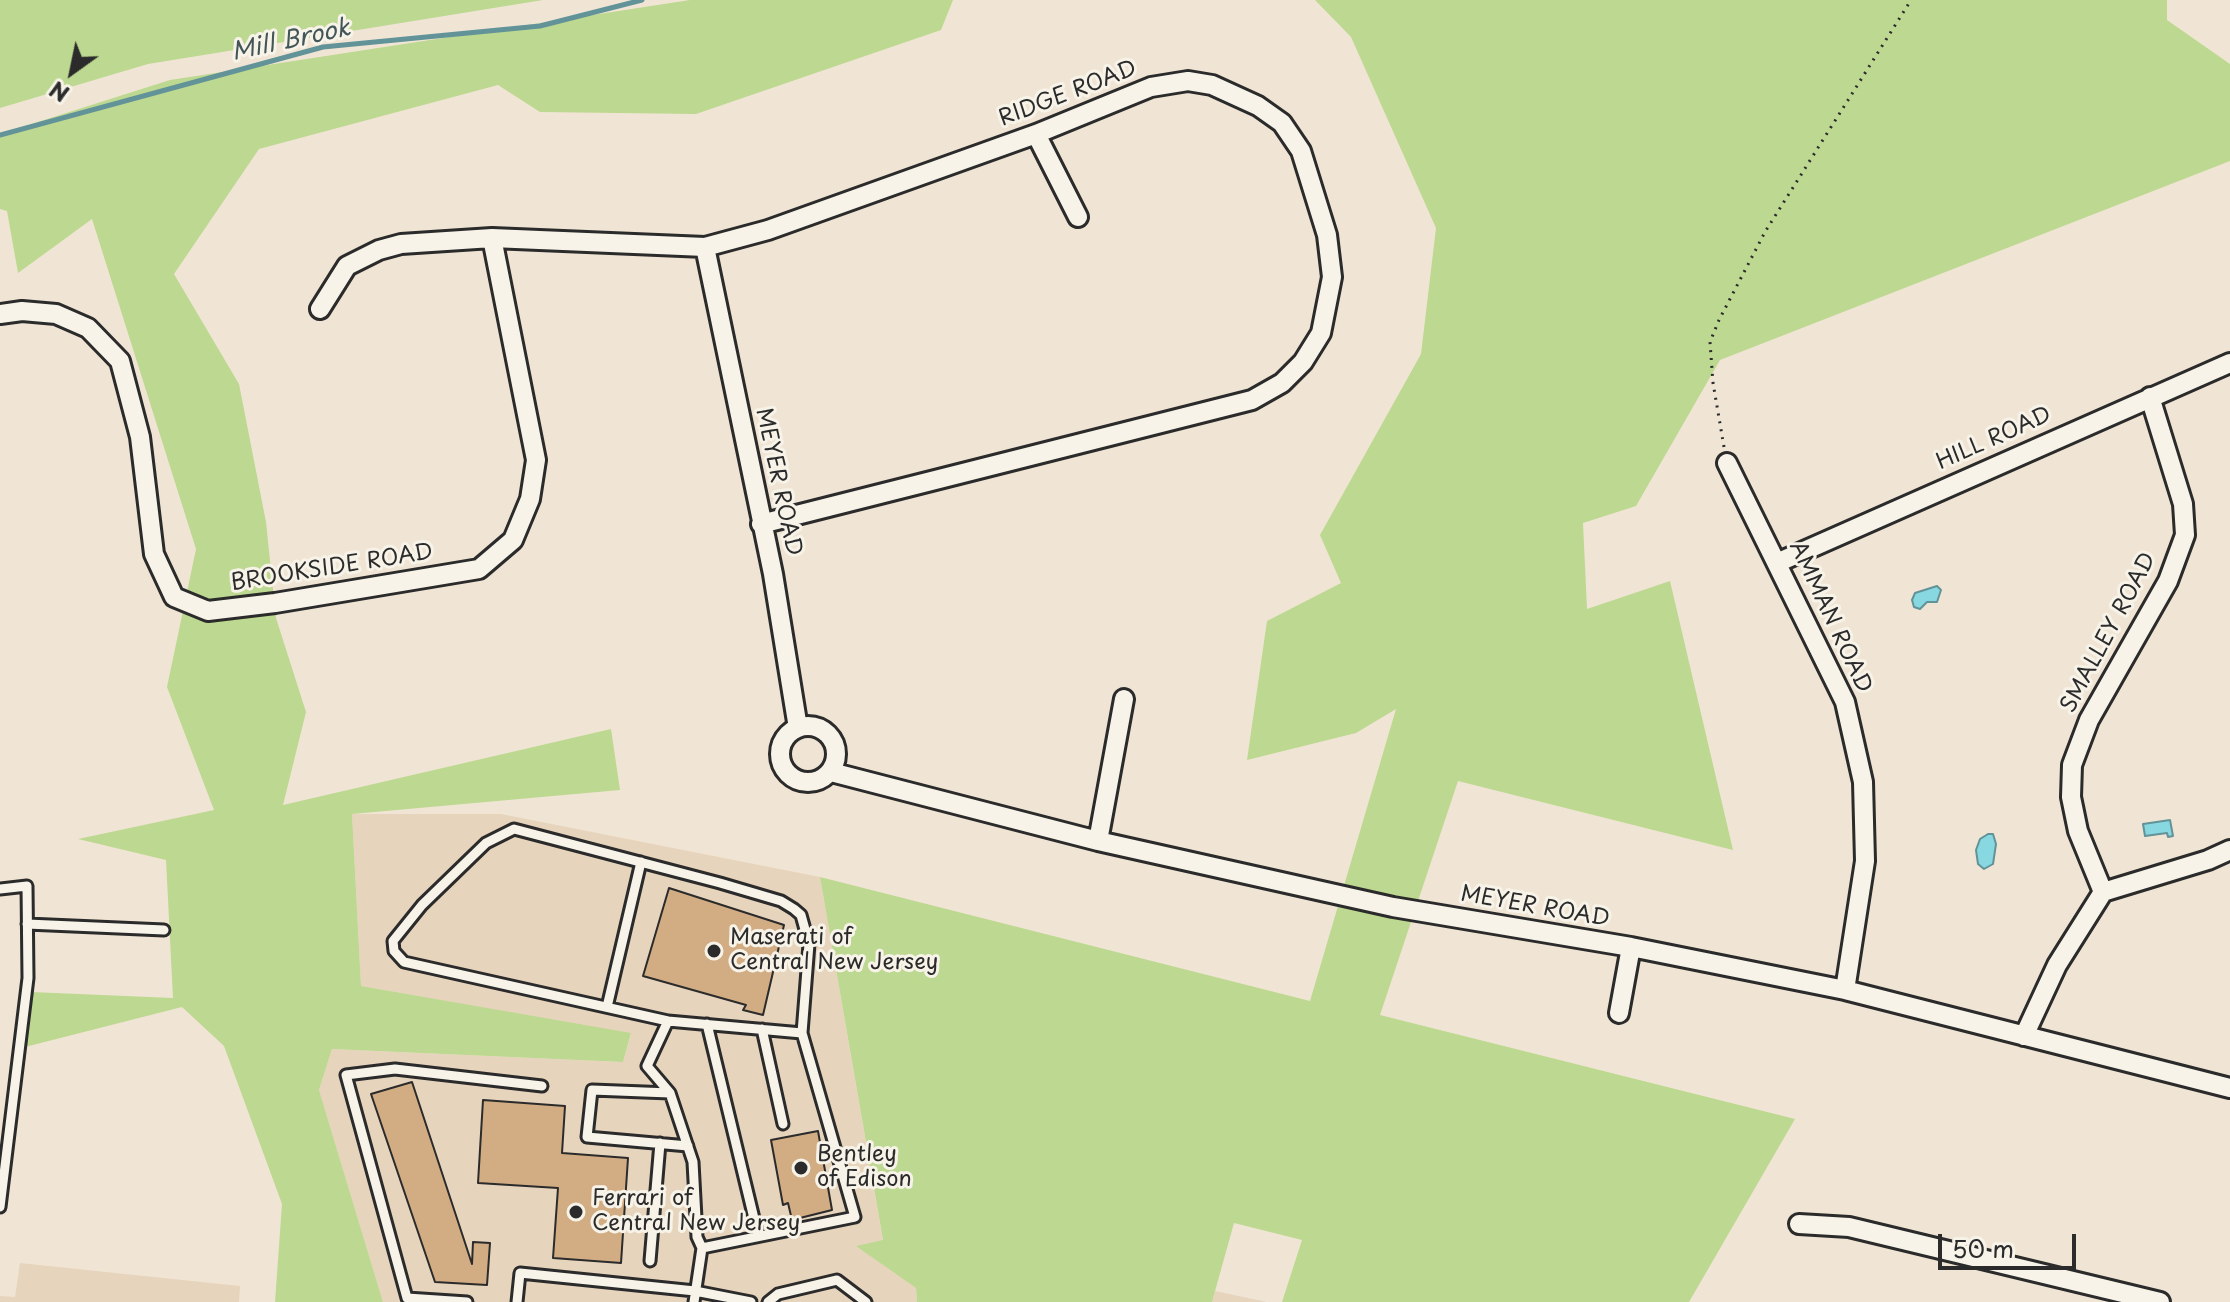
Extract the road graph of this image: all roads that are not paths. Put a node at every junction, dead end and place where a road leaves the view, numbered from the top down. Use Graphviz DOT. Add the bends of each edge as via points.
graph roads {
  1 [pos="1036,134"];
  2 [pos="1078,217"];
  3 [pos="492,238"];
  4 [pos="705,247"];
  5 [pos="320,309"];
  6 [pos="0,314"];
  7 [pos="2230,363"];
  8 [pos="2150,397"];
  9 [pos="1727,463"];
  10 [pos="761,524"];
  11 [pos="1779,562"];
  12 [pos="1124,699"];
  13 [pos="798,728"];
  14 [pos="831,772"];
  15 [pos="1098,841"];
  16 [pos="2230,850"];
  17 [pos="641,862"];
  18 [pos="0,889"];
  19 [pos="2103,892"];
  20 [pos="27,924"];
  21 [pos="164,930"];
  22 [pos="1631,947"];
  23 [pos="1845,990"];
  24 [pos="607,1007"];
  25 [pos="1619,1013"];
  26 [pos="668,1021"];
  27 [pos="707,1024"];
  28 [pos="762,1029"];
  29 [pos="802,1033"];
  30 [pos="2024,1036"];
  31 [pos="542,1086"];
  32 [pos="2230,1088"];
  33 [pos="670,1093"];
  34 [pos="783,1124"];
  35 [pos="660,1143"];
  36 [pos="688,1146"];
  37 [pos="0,1207"];
  38 [pos="1799,1224"];
  39 [pos="758,1235"];
  40 [pos="702,1248"];
  41 [pos="650,1261"];
  42 [pos="694,1296"];
  43 [pos="467,1302"];
  44 [pos="517,1302"];
  45 [pos="751,1302"];
  46 [pos="768,1302"];
  47 [pos="866,1302"];
  48 [pos="2160,1302"];
  1 -- 2 [label="street"];
  1 -- 4 [label="street, RIDGE ROAD" via="768,230"];
  1 -- 10 [label="street, RIDGE ROAD" via="1151,87 1188,81 1212,85 1282,123 1301,151 1327,235 1332,277 1321,333 1303,362 1282,383 1252,400"];
  3 -- 4 [label="street, RIDGE ROAD"];
  3 -- 5 [label="street, RIDGE ROAD" via="379,250 347,266"];
  3 -- 6 [label="street, BROOKSIDE ROAD" via="536,460 530,499 513,540 479,569 275,603 208,611 174,597 154,554 140,437 120,361 88,328 56,314"];
  4 -- 10 [label="street, MEYER ROAD"];
  7 -- 8 [label="street, HILL ROAD"];
  8 -- 11 [label="street, HILL ROAD"];
  8 -- 19 [label="street, SMALLEY ROAD" via="2183,504 2185,535 2168,581 2089,720 2072,765 2078,831"];
  9 -- 11 [label="street, AMMAN ROAD"];
  10 -- 13 [label="street, MEYER ROAD"];
  11 -- 23 [label="street, AMMAN ROAD" via="1845,702 1863,782 1865,861"];
  12 -- 15 [label="street"];
  13 -- 14 [label="street" via="816,727 832,737 837,755"];
  13 -- 14 [label="street, MEYER ROAD" via="780,749 789,775 806,783"];
  14 -- 15 [label="street, MEYER ROAD"];
  15 -- 22 [label="street, MEYER ROAD" via="1393,907"];
  16 -- 19 [label="street"];
  17 -- 24 [label="lane"];
  17 -- 24 [label="lane" via="514,829 486,843 393,941 404,962"];
  17 -- 29 [label="lane" via="781,901 801,915 809,944"];
  18 -- 20 [label="lane" via="27,886"];
  19 -- 30 [label="street" via="2057,965"];
  20 -- 21 [label="lane"];
  20 -- 37 [label="lane" via="28,978"];
  22 -- 23 [label="street, MEYER ROAD"];
  22 -- 25 [label="street"];
  23 -- 30 [label="street, MEYER ROAD"];
  24 -- 26 [label="lane"];
  26 -- 27 [label="lane"];
  26 -- 33 [label="lane" via="647,1066"];
  27 -- 28 [label="lane"];
  27 -- 39 [label="lane"];
  28 -- 29 [label="lane"];
  28 -- 34 [label="lane"];
  29 -- 39 [label="lane" via="855,1217"];
  30 -- 32 [label="street, MEYER ROAD"];
  31 -- 43 [label="lane" via="395,1069 346,1075 407,1298"];
  33 -- 35 [label="lane" via="592,1090 587,1137"];
  33 -- 36 [label="lane"];
  35 -- 36 [label="lane"];
  35 -- 41 [label="lane"];
  36 -- 40 [label="lane"];
  38 -- 48 [label="street" via="1849,1227"];
  39 -- 40 [label="lane"];
  40 -- 42 [label="lane"];
  42 -- 44 [label="lane" via="520,1273"];
  42 -- 45 [label="lane"];
  46 -- 47 [label="lane" via="778,1294 837,1280"];
}
